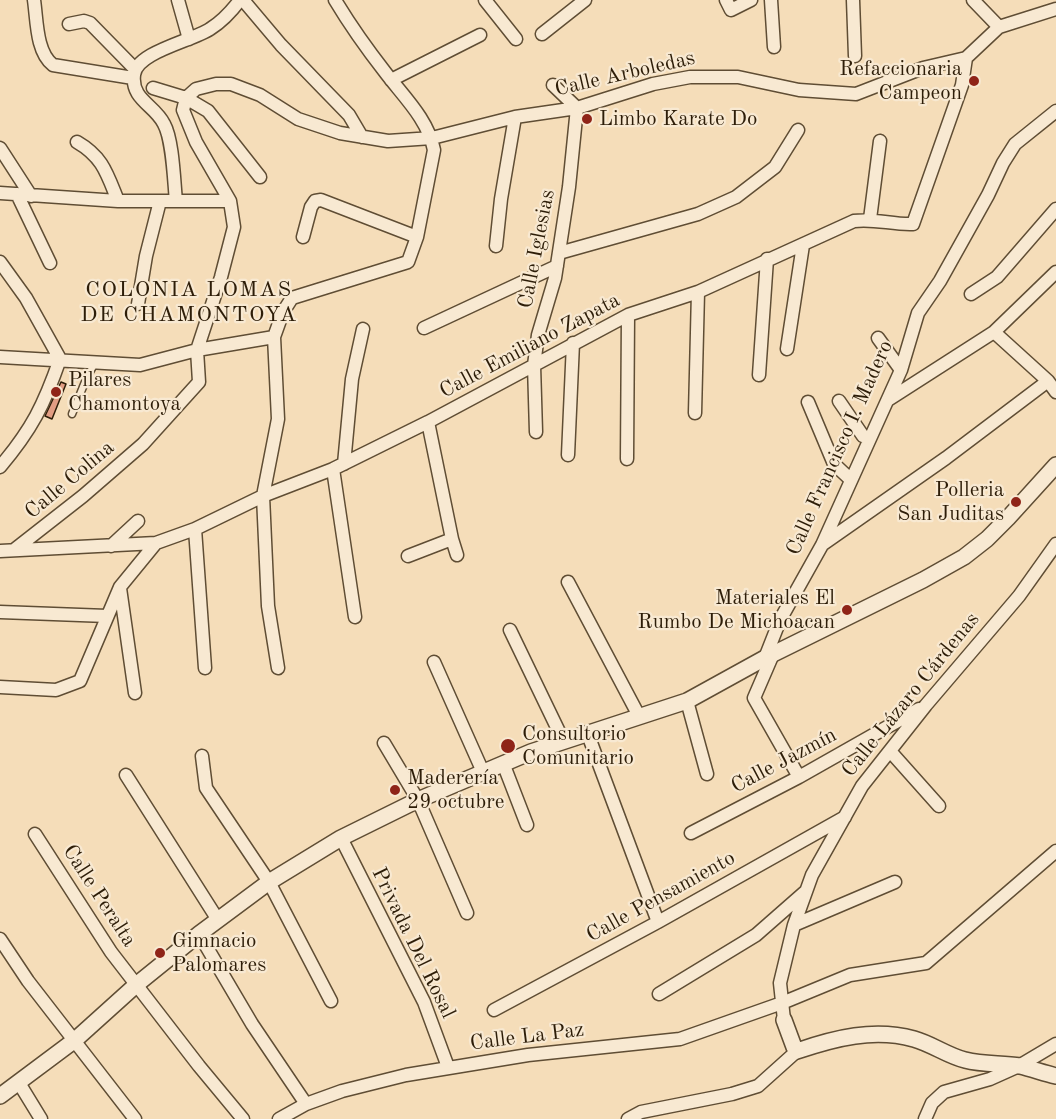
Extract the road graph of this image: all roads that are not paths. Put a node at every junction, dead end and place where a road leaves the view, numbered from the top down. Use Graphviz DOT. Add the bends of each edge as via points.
graph roads {
  1 [pos="34,0"];
  2 [pos="178,0"];
  3 [pos="242,0"];
  4 [pos="335,0"];
  5 [pos="485,0"];
  6 [pos="583,0"];
  7 [pos="726,0"];
  8 [pos="751,0"];
  9 [pos="771,0"];
  10 [pos="853,0"];
  11 [pos="973,0"];
  12 [pos="1056,9"];
  13 [pos="69,24"];
  14 [pos="999,27"];
  15 [pos="542,34"];
  16 [pos="480,35"];
  17 [pos="189,39"];
  18 [pos="516,39"];
  19 [pos="774,47"];
  20 [pos="855,56"];
  21 [pos="966,58"];
  22 [pos="134,74"];
  23 [pos="391,80"];
  24 [pos="553,86"];
  25 [pos="153,88"];
  26 [pos="186,98"];
  27 [pos="577,108"];
  28 [pos="1056,111"];
  29 [pos="515,117"];
  30 [pos="798,130"];
  31 [pos="362,137"];
  32 [pos="432,138"];
  33 [pos="880,141"];
  34 [pos="77,142"];
  35 [pos="0,148"];
  36 [pos="260,177"];
  37 [pos="0,193"];
  38 [pos="17,194"];
  39 [pos="31,196"];
  40 [pos="118,201"];
  41 [pos="160,201"];
  42 [pos="176,201"];
  43 [pos="230,201"];
  44 [pos="1056,209"];
  45 [pos="870,219"];
  46 [pos="303,237"];
  47 [pos="417,237"];
  48 [pos="803,245"];
  49 [pos="496,246"];
  50 [pos="559,253"];
  51 [pos="767,259"];
  52 [pos="0,262"];
  53 [pos="50,263"];
  54 [pos="557,266"];
  55 [pos="1056,272"];
  56 [pos="698,292"];
  57 [pos="971,294"];
  58 [pos="138,304"];
  59 [pos="628,315"];
  60 [pos="424,328"];
  61 [pos="363,329"];
  62 [pos="994,332"];
  63 [pos="274,337"];
  64 [pos="878,338"];
  65 [pos="573,343"];
  66 [pos="787,349"];
  67 [pos="197,350"];
  68 [pos="0,357"];
  69 [pos="60,359"];
  70 [pos="95,363"];
  71 [pos="534,365"];
  72 [pos="901,370"];
  73 [pos="759,375"];
  74 [pos="1048,381"];
  75 [pos="1056,392"];
  76 [pos="839,401"];
  77 [pos="887,401"];
  78 [pos="808,402"];
  79 [pos="695,413"];
  80 [pos="72,414"];
  81 [pos="428,422"];
  82 [pos="536,432"];
  83 [pos="870,438"];
  84 [pos="568,454"];
  85 [pos="627,459"];
  86 [pos="3,460"];
  87 [pos="1056,465"];
  88 [pos="339,466"];
  89 [pos="850,479"];
  90 [pos="263,496"];
  91 [pos="138,521"];
  92 [pos="195,529"];
  93 [pos="452,539"];
  94 [pos="156,543"];
  95 [pos="1056,544"];
  96 [pos="822,545"];
  97 [pos="111,546"];
  98 [pos="14,550"];
  99 [pos="0,551"];
  100 [pos="457,555"];
  101 [pos="408,556"];
  102 [pos="568,582"];
  103 [pos="120,587"];
  104 [pos="0,612"];
  105 [pos="107,616"];
  106 [pos="356,617"];
  107 [pos="510,630"];
  108 [pos="769,656"];
  109 [pos="434,662"];
  110 [pos="205,668"];
  111 [pos="278,668"];
  112 [pos="0,687"];
  113 [pos="135,693"];
  114 [pos="687,701"];
  115 [pos="926,705"];
  116 [pos="639,716"];
  117 [pos="587,732"];
  118 [pos="563,740"];
  119 [pos="384,743"];
  120 [pos="890,751"];
  121 [pos="202,756"];
  122 [pos="503,763"];
  123 [pos="483,772"];
  124 [pos="707,774"];
  125 [pos="126,775"];
  126 [pos="799,777"];
  127 [pos="418,800"];
  128 [pos="939,806"];
  129 [pos="846,817"];
  130 [pos="527,825"];
  131 [pos="691,833"];
  132 [pos="35,834"];
  133 [pos="341,838"];
  134 [pos="1056,851"];
  135 [pos="269,882"];
  136 [pos="895,882"];
  137 [pos="806,892"];
  138 [pos="467,913"];
  139 [pos="218,920"];
  140 [pos="658,922"];
  141 [pos="794,925"];
  142 [pos="199,934"];
  143 [pos="0,939"];
  144 [pos="136,985"];
  145 [pos="659,994"];
  146 [pos="331,1001"];
  147 [pos="782,1003"];
  148 [pos="494,1010"];
  149 [pos="784,1020"];
  150 [pos="75,1040"];
  151 [pos="1056,1044"];
  152 [pos="795,1049"];
  153 [pos="1019,1066"];
  154 [pos="448,1067"];
  155 [pos="1056,1076"];
  156 [pos="18,1083"];
  157 [pos="1,1093"];
  158 [pos="306,1104"];
  159 [pos="644,1116"];
  160 [pos="41,1119"];
  161 [pos="135,1119"];
  162 [pos="243,1119"];
  163 [pos="279,1119"];
  164 [pos="628,1119"];
  165 [pos="925,1119"];
  1 -- 22 [label="street" via="39,40 53,65"];
  2 -- 17 [label="street"];
  3 -- 17 [label="street" via="219,22"];
  3 -- 31 [label="street" via="349,115"];
  4 -- 23 [label="street"];
  5 -- 18 [label="street"];
  6 -- 15 [label="street"];
  7 -- 8 [label="street" via="731,10"];
  9 -- 19 [label="street"];
  10 -- 20 [label="street"];
  11 -- 14 [label="street"];
  12 -- 14 [label="street"];
  13 -- 22 [label="street" via="90,23"];
  14 -- 21 [label="street"];
  16 -- 23 [label="street"];
  17 -- 22 [label="street" via="140,62"];
  21 -- 27 [label="street, Calle Arboledas" via="923,68 856,94 798,90 738,77 690,77 653,84"];
  21 -- 45 [label="street, Calle Emiliano Zapata" via="962,85 913,224"];
  22 -- 42 [label="street" via="135,92 159,115 168,133"];
  23 -- 32 [label="street"];
  24 -- 27 [label="street"];
  25 -- 26 [label="street"];
  26 -- 31 [label="street, Calle Arboledas" via="196,88 231,84 260,95 298,119"];
  26 -- 36 [label="street" via="208,111"];
  26 -- 43 [label="street" via="183,110 187,121"];
  27 -- 29 [label="street, Calle Arboledas"];
  27 -- 50 [label="street, Calle Iglesias"];
  28 -- 72 [label="street, Calle Francisco I. Madero" via="1015,144 1003,164 940,281 918,313"];
  29 -- 32 [label="street, Calle Arboledas"];
  29 -- 49 [label="street"];
  30 -- 50 [label="street" via="775,167 736,197 698,214"];
  31 -- 32 [label="street, Calle Arboledas" via="388,141"];
  32 -- 47 [label="street" via="433,164"];
  33 -- 45 [label="street"];
  34 -- 40 [label="street" via="103,164"];
  35 -- 39 [label="street"];
  37 -- 38 [label="street"];
  38 -- 39 [label="street"];
  38 -- 53 [label="street"];
  39 -- 40 [label="street"];
  40 -- 41 [label="street"];
  41 -- 42 [label="street"];
  41 -- 58 [label="street"];
  42 -- 43 [label="street"];
  43 -- 67 [label="street" via="234,227"];
  44 -- 57 [label="street" via="997,277"];
  45 -- 48 [label="street, Calle Emiliano Zapata" via="854,221"];
  46 -- 47 [label="street" via="312,203 321,200"];
  47 -- 63 [label="street" via="408,262 292,298"];
  48 -- 51 [label="street, Calle Emiliano Zapata"];
  48 -- 66 [label="street"];
  50 -- 54 [label="street, Calle Iglesias"];
  51 -- 56 [label="street, Calle Emiliano Zapata"];
  51 -- 73 [label="street"];
  52 -- 69 [label="street" via="26,298"];
  54 -- 60 [label="street"];
  54 -- 71 [label="street, Calle Iglesias" via="537,335"];
  55 -- 62 [label="street"];
  56 -- 59 [label="street, Calle Emiliano Zapata"];
  56 -- 79 [label="street"];
  59 -- 65 [label="street, Calle Emiliano Zapata"];
  59 -- 85 [label="street"];
  61 -- 88 [label="street"];
  62 -- 74 [label="street"];
  62 -- 77 [label="street"];
  63 -- 67 [label="street"];
  63 -- 90 [label="street" via="278,419"];
  64 -- 72 [label="street"];
  65 -- 71 [label="street, Calle Emiliano Zapata"];
  65 -- 84 [label="street"];
  67 -- 70 [label="street" via="140,365"];
  67 -- 98 [label="street, Calle Colina" via="199,382 151,435 83,496"];
  68 -- 69 [label="street"];
  69 -- 70 [label="street"];
  69 -- 86 [label="street" via="45,401 29,430"];
  70 -- 80 [label="lane"];
  71 -- 81 [label="street, Calle Emiliano Zapata"];
  71 -- 82 [label="street, Calle Iglesias"];
  72 -- 77 [label="street, Calle Francisco I. Madero"];
  74 -- 75 [label="street"];
  74 -- 96 [label="street"];
  76 -- 83 [label="street" via="863,436"];
  77 -- 83 [label="street, Calle Francisco I. Madero"];
  78 -- 89 [label="street" via="834,464"];
  81 -- 88 [label="street, Calle Emiliano Zapata"];
  81 -- 93 [label="street"];
  83 -- 89 [label="street, Calle Francisco I. Madero"];
  87 -- 108 [label="street" via="1008,518 964,557"];
  88 -- 90 [label="street, Calle Emiliano Zapata"];
  88 -- 106 [label="street"];
  89 -- 96 [label="street, Calle Francisco I. Madero"];
  90 -- 92 [label="street, Calle Emiliano Zapata"];
  90 -- 111 [label="street" via="268,606"];
  91 -- 97 [label="street"];
  92 -- 94 [label="street, Calle Emiliano Zapata"];
  92 -- 110 [label="street"];
  93 -- 100 [label="street"];
  93 -- 101 [label="street"];
  94 -- 97 [label="street, Calle Emiliano Zapata"];
  94 -- 103 [label="street"];
  95 -- 115 [label="street, Calle Lázaro Cárdenas" via="1019,596"];
  96 -- 108 [label="street, Calle Francisco I. Madero" via="780,620"];
  97 -- 98 [label="street, Calle Emiliano Zapata"];
  98 -- 99 [label="street, Calle Emiliano Zapata"];
  102 -- 116 [label="street"];
  103 -- 105 [label="street"];
  103 -- 113 [label="street"];
  104 -- 105 [label="street"];
  105 -- 112 [label="street" via="80,681 56,690"];
  107 -- 118 [label="street"];
  108 -- 114 [label="street"];
  108 -- 126 [label="street, Calle Francisco I. Madero" via="754,698"];
  109 -- 123 [label="street"];
  114 -- 116 [label="street"];
  114 -- 124 [label="street"];
  115 -- 120 [label="street, Calle Lázaro Cárdenas"];
  115 -- 126 [label="street, Calle Jazmín"];
  116 -- 117 [label="street"];
  117 -- 118 [label="street"];
  117 -- 140 [label="street"];
  118 -- 122 [label="street"];
  119 -- 127 [label="street"];
  120 -- 128 [label="street"];
  120 -- 129 [label="street, Calle Lázaro Cárdenas" via="862,786"];
  121 -- 135 [label="street" via="206,788"];
  122 -- 123 [label="street"];
  122 -- 130 [label="street"];
  123 -- 127 [label="street"];
  125 -- 139 [label="street"];
  126 -- 131 [label="street, Calle Jazmín"];
  127 -- 133 [label="street"];
  127 -- 138 [label="street"];
  129 -- 137 [label="street, Calle Lázaro Cárdenas"];
  129 -- 140 [label="street, Calle Pensamiento"];
  132 -- 144 [label="street, Calle Peralta"];
  133 -- 135 [label="street"];
  133 -- 154 [label="street, Privada Del Rosal" via="424,1002"];
  134 -- 147 [label="street, Calle La Paz" via="926,963 850,975"];
  135 -- 139 [label="street"];
  135 -- 146 [label="street"];
  136 -- 141 [label="street"];
  137 -- 141 [label="street, Calle Lázaro Cárdenas"];
  137 -- 145 [label="street" via="756,935"];
  139 -- 142 [label="street"];
  140 -- 148 [label="street, Calle Pensamiento"];
  141 -- 147 [label="street, Calle Lázaro Cárdenas" via="780,983"];
  142 -- 144 [label="street"];
  142 -- 158 [label="street" via="252,1024"];
  143 -- 150 [label="street"];
  144 -- 150 [label="street"];
  144 -- 162 [label="street, Calle Peralta"];
  147 -- 149 [label="street, Calle Lázaro Cárdenas"];
  147 -- 154 [label="street, Calle La Paz" via="680,1040"];
  149 -- 152 [label="street, Calle Lázaro Cárdenas"];
  150 -- 156 [label="street"];
  150 -- 161 [label="street"];
  151 -- 153 [label="street"];
  152 -- 153 [label="street" via="866,1034 915,1039 964,1060"];
  152 -- 159 [label="street" via="758,1086"];
  153 -- 155 [label="street"];
  153 -- 165 [label="street" via="990,1080 944,1092 932,1103"];
  154 -- 158 [label="street, Calle La Paz"];
  156 -- 157 [label="street"];
  156 -- 160 [label="street"];
  158 -- 163 [label="street, Calle La Paz"];
  159 -- 164 [label="street"];
}
